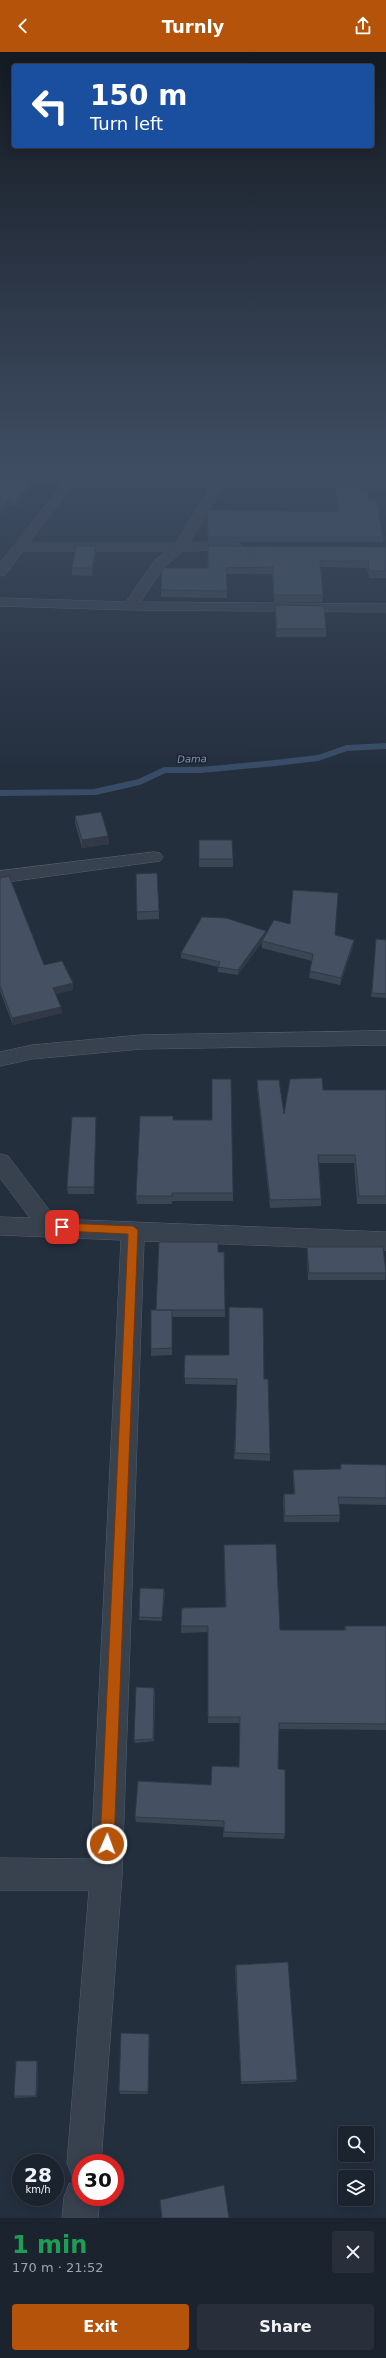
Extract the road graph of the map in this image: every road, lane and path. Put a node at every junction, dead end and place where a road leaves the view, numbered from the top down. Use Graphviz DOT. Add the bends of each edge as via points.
graph roads {
  1 [pos="156,569"];
  2 [pos="0,602"];
  3 [pos="130,606"];
  4 [pos="386,608"];
  5 [pos="154,857"];
  6 [pos="0,877"];
  7 [pos="386,1038"];
  8 [pos="0,1059"];
  9 [pos="0,1162"];
  10 [pos="0,1226"];
  11 [pos="48,1226"];
  12 [pos="133,1230"];
  13 [pos="386,1241"];
  14 [pos="0,1874"];
  15 [pos="106,1875"];
  16 [pos="85,2154"];
  17 [pos="81,2206"];
  18 [pos="80,2218"];
  1 -- 3 [label="street"];
  2 -- 3 [label="street"];
  3 -- 4 [label="street"];
  5 -- 6 [label="street"];
  7 -- 8 [label="street" via="141,1042 32,1052"];
  9 -- 11 [label="street"];
  10 -- 11 [label="street"];
  11 -- 12 [label="street"];
  12 -- 13 [label="street"];
  12 -- 15 [label="street"];
  14 -- 15 [label="street"];
  15 -- 16 [label="street"];
  17 -- 18 [label="street"];
}
